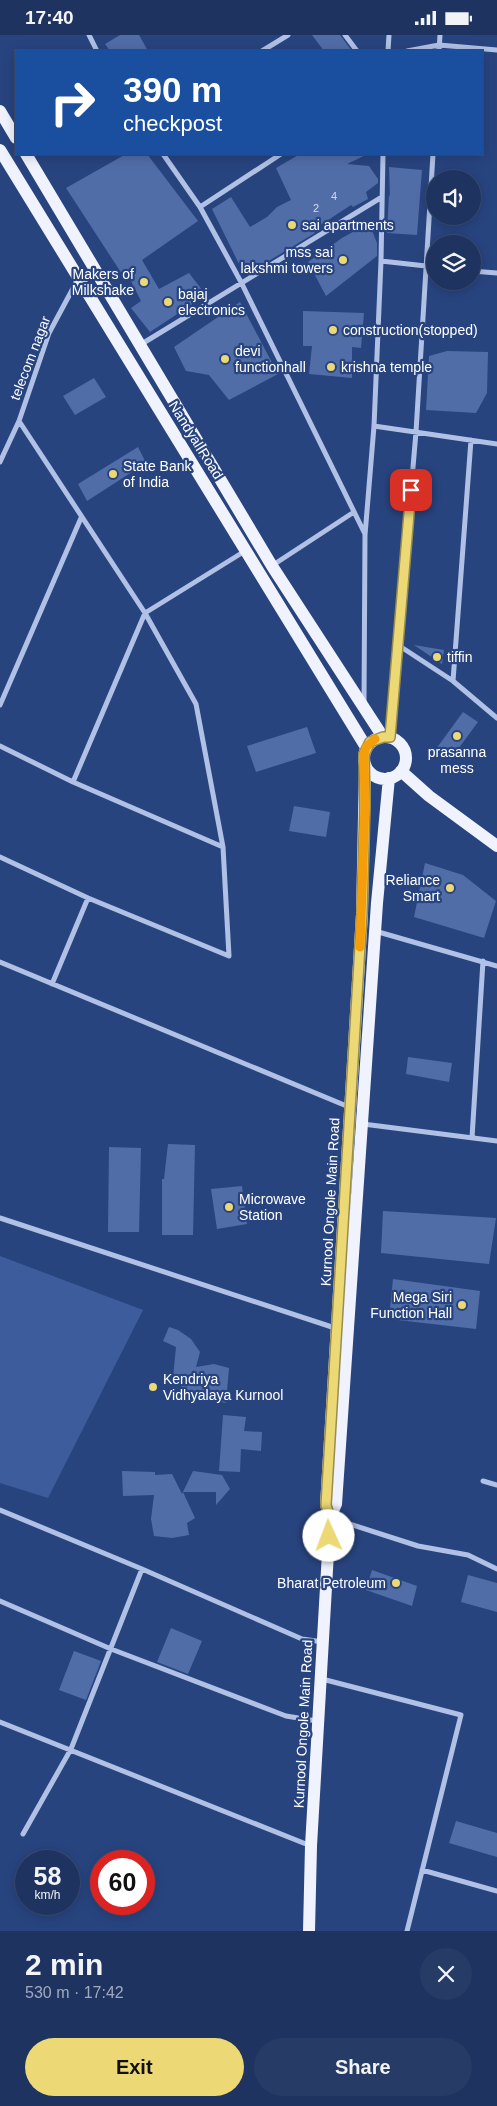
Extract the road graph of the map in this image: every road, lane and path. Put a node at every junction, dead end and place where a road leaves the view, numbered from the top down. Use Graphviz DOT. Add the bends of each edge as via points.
graph roads {
  1 [pos="288,35"];
  2 [pos="345,35"];
  3 [pos="388,35"];
  4 [pos="440,35"];
  5 [pos="90,36"];
  6 [pos="440,45"];
  7 [pos="97,50"];
  8 [pos="264,50"];
  9 [pos="357,50"];
  10 [pos="388,50"];
  11 [pos="412,50"];
  12 [pos="439,50"];
  13 [pos="497,51"];
  14 [pos="0,111"];
  15 [pos="15,136"];
  16 [pos="0,150"];
  17 [pos="27,155"];
  18 [pos="164,155"];
  19 [pos="279,155"];
  20 [pos="383,155"];
  21 [pos="433,155"];
  22 [pos="382,197"];
  23 [pos="200,207"];
  24 [pos="428,235"];
  25 [pos="381,261"];
  26 [pos="426,266"];
  27 [pos="481,272"];
  28 [pos="497,273"];
  29 [pos="79,277"];
  30 [pos="241,282"];
  31 [pos="140,345"];
  32 [pos="19,421"];
  33 [pos="374,426"];
  34 [pos="416,432"];
  35 [pos="471,440"];
  36 [pos="497,444"];
  37 [pos="0,462"];
  38 [pos="354,512"];
  39 [pos="81,518"];
  40 [pos="365,535"];
  41 [pos="246,550"];
  42 [pos="272,566"];
  43 [pos="145,613"];
  44 [pos="398,645"];
  45 [pos="453,681"];
  46 [pos="0,705"];
  47 [pos="364,705"];
  48 [pos="497,718"];
  49 [pos="386,737"];
  50 [pos="0,746"];
  51 [pos="366,747"];
  52 [pos="366,767"];
  53 [pos="401,771"];
  54 [pos="389,779"];
  55 [pos="73,782"];
  56 [pos="497,846"];
  57 [pos="223,847"];
  58 [pos="0,857"];
  59 [pos="88,898"];
  60 [pos="375,930"];
  61 [pos="483,961"];
  62 [pos="0,962"];
  63 [pos="497,965"];
  64 [pos="52,984"];
  65 [pos="350,1107"];
  66 [pos="362,1124"];
  67 [pos="472,1138"];
  68 [pos="497,1141"];
  69 [pos="0,1218"];
  70 [pos="338,1329"];
  71 [pos="483,1481"];
  72 [pos="497,1485"];
  73 [pos="0,1511"];
  74 [pos="330,1518"];
  75 [pos="142,1569"];
  76 [pos="497,1569"];
  77 [pos="0,1601"];
  78 [pos="323,1642"];
  79 [pos="111,1649"];
  80 [pos="322,1679"];
  81 [pos="319,1721"];
  82 [pos="0,1722"];
  83 [pos="71,1749"];
  84 [pos="23,1834"];
  85 [pos="311,1845"];
  86 [pos="422,1870"];
  87 [pos="497,1891"];
  88 [pos="309,1931"];
  89 [pos="407,1931"];
  1 -- 8 [label="street"];
  2 -- 9 [label="street"];
  3 -- 10 [label="street"];
  4 -- 6 [label="street"];
  5 -- 7 [label="street"];
  6 -- 11 [label="street"];
  6 -- 12 [label="street"];
  6 -- 13 [label="street"];
  14 -- 15 [label="main road"];
  16 -- 29 [label="main road, Nandyal Road"];
  17 -- 31 [label="main road, Nandyal Road"];
  18 -- 23 [label="street"];
  19 -- 23 [label="street"];
  20 -- 22 [label="street"];
  21 -- 24 [label="street"];
  22 -- 25 [label="street"];
  22 -- 30 [label="street"];
  23 -- 30 [label="street"];
  25 -- 26 [label="street"];
  25 -- 33 [label="street"];
  26 -- 34 [label="street"];
  27 -- 28 [label="street"];
  29 -- 32 [label="street, telecom nagar" via="49,333"];
  29 -- 41 [label="main road, Nandyal Road"];
  30 -- 31 [label="street"];
  30 -- 38 [label="street"];
  31 -- 42 [label="main road, Nandyal Road"];
  32 -- 37 [label="street, telecom nagar"];
  32 -- 39 [label="street"];
  33 -- 34 [label="street"];
  33 -- 40 [label="street"];
  34 -- 35 [label="street"];
  34 -- 44 [label="street"];
  35 -- 36 [label="street"];
  35 -- 45 [label="street"];
  38 -- 40 [label="street"];
  38 -- 42 [label="street"];
  39 -- 43 [label="street"];
  39 -- 46 [label="street"];
  40 -- 47 [label="street"];
  41 -- 43 [label="street"];
  41 -- 51 [label="main road, Nandyal Road"];
  42 -- 47 [label="main road, Nandyal Road"];
  43 -- 55 [label="street"];
  43 -- 57 [label="street" via="196,704"];
  44 -- 45 [label="street"];
  44 -- 49 [label="street"];
  45 -- 48 [label="street"];
  47 -- 49 [label="main road, Nandyal Road"];
  49 -- 51 [label="main road" via="370,742"];
  49 -- 53 [label="main road" via="402,745 405,751 405,765"];
  50 -- 55 [label="street"];
  51 -- 52 [label="main road" via="363,761"];
  52 -- 54 [label="main road" via="375,777"];
  52 -- 65 [label="main road, Kurnool Ongole Main Road" via="362,913"];
  53 -- 54 [label="main road"];
  53 -- 56 [label="main road" via="429,797"];
  54 -- 60 [label="main road, Kurnool Ongole Main Road"];
  55 -- 57 [label="street"];
  57 -- 59 [label="street" via="229,956"];
  58 -- 59 [label="street"];
  59 -- 64 [label="street"];
  60 -- 61 [label="street"];
  60 -- 66 [label="main road, Kurnool Ongole Main Road"];
  61 -- 63 [label="street"];
  61 -- 67 [label="street"];
  62 -- 64 [label="street"];
  64 -- 65 [label="street"];
  65 -- 70 [label="main road, Kurnool Ongole Main Road"];
  66 -- 67 [label="street"];
  66 -- 74 [label="main road, Kurnool Ongole Main Road" via="336,1504"];
  67 -- 68 [label="street"];
  69 -- 70 [label="street"];
  70 -- 74 [label="main road, Kurnool Ongole Main Road" via="326,1505"];
  71 -- 72 [label="street"];
  73 -- 75 [label="street"];
  74 -- 76 [label="street" via="418,1546 468,1555"];
  74 -- 78 [label="main road, Kurnool Ongole Main Road"];
  75 -- 78 [label="street" via="302,1639"];
  75 -- 79 [label="street"];
  77 -- 79 [label="street"];
  78 -- 80 [label="main road, Kurnool Ongole Main Road"];
  79 -- 81 [label="street" via="286,1716"];
  79 -- 83 [label="street"];
  80 -- 81 [label="main road, Kurnool Ongole Main Road"];
  80 -- 86 [label="street" via="461,1715"];
  81 -- 85 [label="main road, Kurnool Ongole Main Road"];
  82 -- 83 [label="street"];
  83 -- 84 [label="street"];
  83 -- 85 [label="street"];
  85 -- 88 [label="main road, Kurnool Ongole Main Road"];
  86 -- 87 [label="street"];
  86 -- 89 [label="street"];
}
